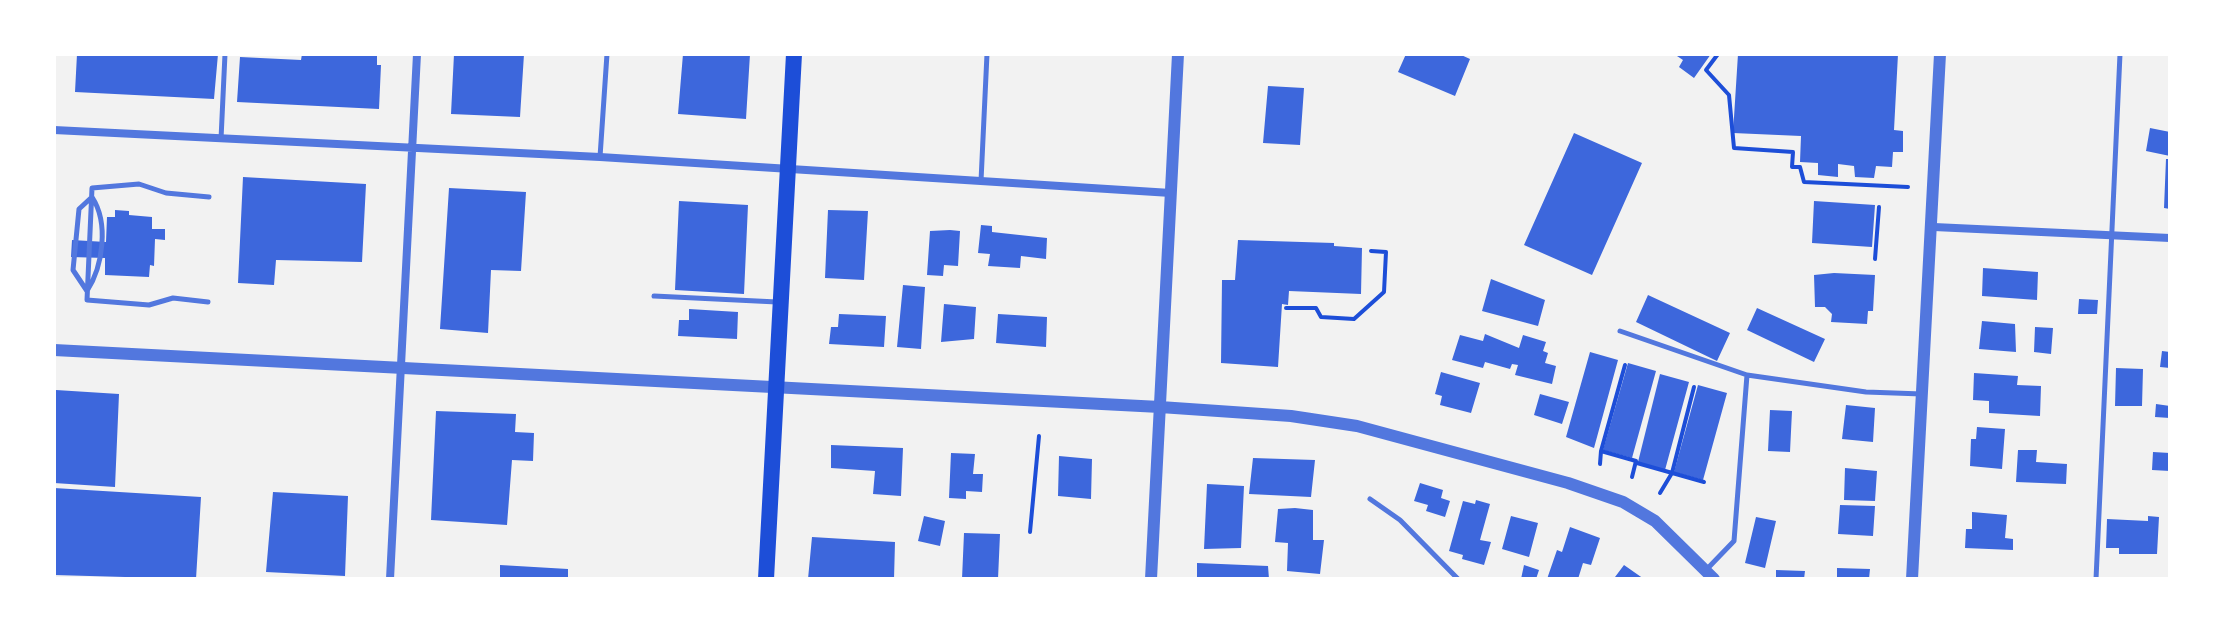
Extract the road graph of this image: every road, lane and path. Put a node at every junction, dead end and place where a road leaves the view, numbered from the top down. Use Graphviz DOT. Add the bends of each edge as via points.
graph roads {
  1 [pos="225,54"];
  2 [pos="417,54"];
  3 [pos="607,54"];
  4 [pos="794,54"];
  5 [pos="987,54"];
  6 [pos="1178,54"];
  7 [pos="1718,54"];
  8 [pos="1940,54"];
  9 [pos="2120,54"];
  10 [pos="54,130"];
  11 [pos="221,139"];
  12 [pos="411,148"];
  13 [pos="600,157"];
  14 [pos="788,171"];
  15 [pos="981,182"];
  16 [pos="1908,187"];
  17 [pos="1171,193"];
  18 [pos="92,197"];
  19 [pos="209,197"];
  20 [pos="1879,207"];
  21 [pos="1934,227"];
  22 [pos="2111,236"];
  23 [pos="2170,238"];
  24 [pos="1371,251"];
  25 [pos="1875,259"];
  26 [pos="87,291"];
  27 [pos="654,296"];
  28 [pos="208,302"];
  29 [pos="782,303"];
  30 [pos="1286,308"];
  31 [pos="1620,331"];
  32 [pos="54,350"];
  33 [pos="1625,365"];
  34 [pos="400,369"];
  35 [pos="1747,375"];
  36 [pos="1694,387"];
  37 [pos="777,388"];
  38 [pos="1923,394"];
  39 [pos="1160,407"];
  40 [pos="1039,436"];
  41 [pos="1601,451"];
  42 [pos="1636,463"];
  43 [pos="1600,464"];
  44 [pos="1672,473"];
  45 [pos="1632,477"];
  46 [pos="1704,482"];
  47 [pos="1660,493"];
  48 [pos="1370,499"];
  49 [pos="1030,532"];
  50 [pos="1710,575"];
  51 [pos="390,579"];
  52 [pos="766,579"];
  53 [pos="1151,579"];
  54 [pos="1458,579"];
  55 [pos="1912,579"];
  56 [pos="2096,579"];
  1 -- 11 [label="lane"];
  2 -- 12 [label="street"];
  3 -- 13 [label="lane"];
  4 -- 14 [label="main road"];
  5 -- 15 [label="lane"];
  6 -- 17 [label="street"];
  7 -- 16 [label="path" via="1706,70 1729,95 1734,148 1793,152 1792,167 1800,167 1804,182"];
  8 -- 21 [label="street"];
  9 -- 22 [label="lane"];
  10 -- 11 [label="street"];
  11 -- 12 [label="street"];
  12 -- 13 [label="street"];
  12 -- 34 [label="street"];
  13 -- 14 [label="street"];
  14 -- 15 [label="street"];
  14 -- 29 [label="main road"];
  15 -- 17 [label="street"];
  17 -- 39 [label="street"];
  18 -- 19 [label="lane" via="92,188 139,184"];
  18 -- 26 [label="lane"];
  18 -- 26 [label="lane" via="100,210 99,272"];
  18 -- 26 [label="lane" via="79,209 73,270"];
  20 -- 25 [label="path"];
  21 -- 22 [label="street"];
  21 -- 38 [label="street"];
  22 -- 23 [label="street"];
  22 -- 56 [label="lane"];
  24 -- 30 [label="path" via="1386,252 1384,292 1354,319 1321,317 1316,308"];
  26 -- 28 [label="lane" via="87,300"];
  27 -- 29 [label="lane"];
  29 -- 37 [label="main road"];
  31 -- 35 [label="lane"];
  32 -- 34 [label="street"];
  33 -- 41 [label="path"];
  34 -- 37 [label="street"];
  34 -- 51 [label="street"];
  35 -- 38 [label="lane" via="1866,392"];
  35 -- 50 [label="lane" via="1734,541"];
  36 -- 44 [label="path"];
  37 -- 39 [label="street"];
  37 -- 52 [label="main road"];
  38 -- 55 [label="street"];
  39 -- 50 [label="street" via="1341,422 1568,483 1640,511"];
  39 -- 53 [label="street"];
  40 -- 49 [label="path"];
  41 -- 42 [label="path"];
  41 -- 43 [label="path"];
  42 -- 44 [label="path"];
  42 -- 45 [label="path"];
  44 -- 46 [label="path"];
  44 -- 47 [label="path"];
  48 -- 54 [label="lane" via="1400,520"];
}
